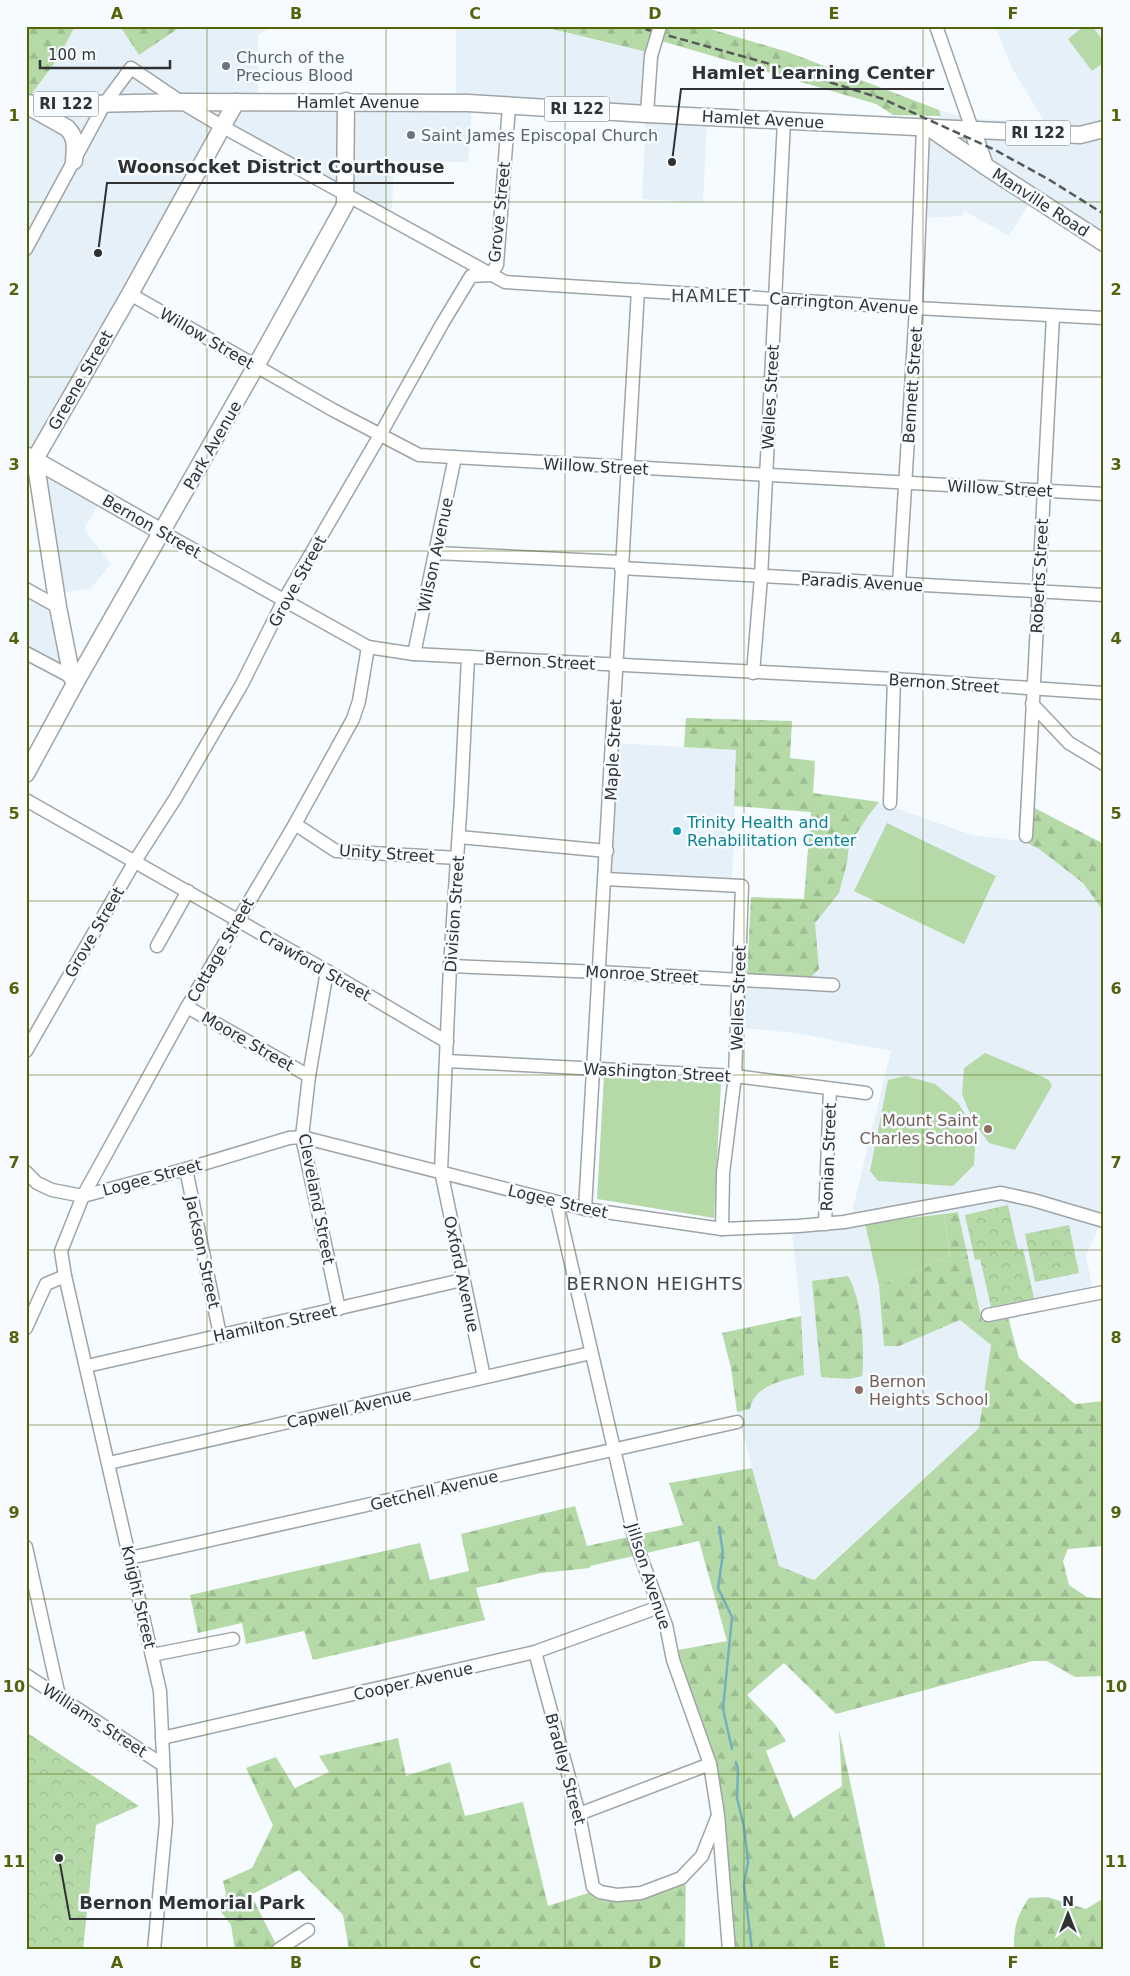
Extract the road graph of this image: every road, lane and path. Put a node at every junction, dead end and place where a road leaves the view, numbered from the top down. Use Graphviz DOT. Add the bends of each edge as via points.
graph roads {
  1 [pos="660,26"];
  2 [pos="936,26"];
  3 [pos="346,101"];
  4 [pos="181,102"];
  5 [pos="236,102"];
  6 [pos="105,103"];
  7 [pos="26,104"];
  8 [pos="509,106"];
  9 [pos="647,114"];
  10 [pos="784,120"];
  11 [pos="223,127"];
  12 [pos="926,127"];
  13 [pos="1104,129"];
  14 [pos="972,130"];
  15 [pos="74,161"];
  16 [pos="985,166"];
  17 [pos="344,193"];
  18 [pos="1104,243"];
  19 [pos="26,249"];
  20 [pos="490,275"];
  21 [pos="638,290"];
  22 [pos="130,294"];
  23 [pos="776,298"];
  24 [pos="916,308"];
  25 [pos="1054,316"];
  26 [pos="1104,318"];
  27 [pos="256,366"];
  28 [pos="380,435"];
  29 [pos="31,457"];
  30 [pos="455,457"];
  31 [pos="628,468"];
  32 [pos="766,475"];
  33 [pos="906,483"];
  34 [pos="1043,491"];
  35 [pos="1104,494"];
  36 [pos="162,532"];
  37 [pos="436,553"];
  38 [pos="621,565"];
  39 [pos="761,577"];
  40 [pos="899,584"];
  41 [pos="26,589"];
  42 [pos="1039,591"];
  43 [pos="1104,595"];
  44 [pos="284,600"];
  45 [pos="58,607"];
  46 [pos="368,647"];
  47 [pos="26,653"];
  48 [pos="414,654"];
  49 [pos="468,657"];
  50 [pos="618,665"];
  51 [pos="753,673"];
  52 [pos="75,679"];
  53 [pos="894,679"];
  54 [pos="1033,689"];
  55 [pos="1104,693"];
  56 [pos="1032,704"];
  57 [pos="1104,764"];
  58 [pos="26,774"];
  59 [pos="26,800"];
  60 [pos="890,804"];
  61 [pos="294,824"];
  62 [pos="1026,836"];
  63 [pos="459,837"];
  64 [pos="607,851"];
  65 [pos="458,858"];
  66 [pos="135,861"];
  67 [pos="606,879"];
  68 [pos="188,891"];
  69 [pos="238,920"];
  70 [pos="156,946"];
  71 [pos="450,966"];
  72 [pos="327,971"];
  73 [pos="599,972"];
  74 [pos="738,979"];
  75 [pos="833,985"];
  76 [pos="188,1007"];
  77 [pos="447,1042"];
  78 [pos="26,1051"];
  79 [pos="447,1061"];
  80 [pos="595,1068"];
  81 [pos="309,1076"];
  82 [pos="734,1076"];
  83 [pos="830,1089"];
  84 [pos="866,1093"];
  85 [pos="302,1137"];
  86 [pos="186,1169"];
  87 [pos="441,1171"];
  88 [pos="26,1172"];
  89 [pos="83,1196"];
  90 [pos="557,1203"];
  91 [pos="585,1209"];
  92 [pos="1104,1221"];
  93 [pos="826,1224"];
  94 [pos="722,1229"];
  95 [pos="61,1251"];
  96 [pos="66,1276"];
  97 [pos="462,1280"];
  98 [pos="1104,1292"];
  99 [pos="339,1309"];
  100 [pos="988,1315"];
  101 [pos="26,1328"];
  102 [pos="220,1335"];
  103 [pos="591,1353"];
  104 [pos="87,1366"];
  105 [pos="484,1377"];
  106 [pos="737,1422"];
  107 [pos="614,1449"];
  108 [pos="108,1463"];
  109 [pos="26,1547"];
  110 [pos="130,1558"];
  111 [pos="658,1607"];
  112 [pos="233,1638"];
  113 [pos="535,1652"];
  114 [pos="152,1656"];
  115 [pos="26,1675"];
  116 [pos="59,1696"];
  117 [pos="162,1738"];
  118 [pos="710,1764"];
  119 [pos="163,1765"];
  120 [pos="579,1814"];
  121 [pos="718,1815"];
  122 [pos="308,1930"];
  123 [pos="154,1950"];
  124 [pos="278,1950"];
  125 [pos="728,1950"];
  1 -- 9 [label="street, bridge" via="651,56"];
  2 -- 14 [label="street"];
  3 -- 5 [label="main road, Hamlet Avenue / RI 122"];
  3 -- 8 [label="main road, Hamlet Avenue / RI 122"];
  3 -- 17 [label="main road, Park Avenue"];
  4 -- 5 [label="main road, Hamlet Avenue / RI 122"];
  4 -- 6 [label="main road, RI 122"];
  4 -- 6 [label="street, Carrington Avenue" via="132,68"];
  4 -- 11 [label="street, Carrington Avenue"];
  5 -- 11 [label="main road, Greene Street"];
  6 -- 7 [label="main road, RI 122"];
  6 -- 15 [label="street"];
  7 -- 15 [label="main road" via="72,133"];
  8 -- 9 [label="main road, Hamlet Avenue / RI 122"];
  8 -- 20 [label="street, Grove Street" via="497,265"];
  9 -- 10 [label="main road, Hamlet Avenue / RI 122"];
  10 -- 12 [label="main road, Hamlet Avenue / RI 122"];
  10 -- 23 [label="street, Welles Street"];
  11 -- 17 [label="street, Carrington Avenue"];
  11 -- 22 [label="main road, Greene Street"];
  12 -- 14 [label="main road, Hamlet Avenue / RI 122"];
  12 -- 16 [label="main road"];
  12 -- 24 [label="street, Bennett Street"];
  13 -- 14 [label="main road, Hamlet Avenue / RI 122" via="1080,135"];
  14 -- 16 [label="main road, Manville Road"];
  15 -- 19 [label="street"];
  16 -- 18 [label="main road, Manville Road"];
  17 -- 20 [label="street, Carrington Avenue"];
  17 -- 27 [label="main road, Park Avenue" via="345,205"];
  20 -- 21 [label="street, Carrington Avenue" via="505,282"];
  20 -- 28 [label="street, Grove Street" via="471,276"];
  21 -- 23 [label="street, Carrington Avenue"];
  21 -- 31 [label="street, Maple Street"];
  22 -- 27 [label="street, Willow Street"];
  22 -- 29 [label="main road, Greene Street"];
  23 -- 24 [label="street, Carrington Avenue"];
  23 -- 32 [label="street, Welles Street"];
  24 -- 25 [label="street, Carrington Avenue"];
  24 -- 33 [label="street, Bennett Street"];
  25 -- 26 [label="street, Carrington Avenue"];
  25 -- 34 [label="street, Roberts Street"];
  27 -- 28 [label="street, Willow Street"];
  27 -- 36 [label="main road, Park Avenue"];
  28 -- 30 [label="street, Willow Street" via="419,455"];
  28 -- 44 [label="street, Grove Street"];
  29 -- 36 [label="main road, Bernon Street"];
  29 -- 45 [label="main road"];
  30 -- 31 [label="street, Willow Street"];
  30 -- 37 [label="street, Wilson Avenue"];
  31 -- 32 [label="street, Willow Street"];
  31 -- 38 [label="street, Maple Street"];
  32 -- 33 [label="street, Willow Street"];
  32 -- 39 [label="street, Welles Street"];
  33 -- 34 [label="street, Willow Street"];
  33 -- 40 [label="street, Bennett Street"];
  34 -- 35 [label="street, Willow Street"];
  34 -- 42 [label="street, Roberts Street"];
  36 -- 44 [label="street, Bernon Street"];
  36 -- 52 [label="main road, Park Avenue"];
  37 -- 38 [label="street, Paradis Avenue"];
  37 -- 48 [label="street, Wilson Avenue"];
  38 -- 39 [label="street, Paradis Avenue"];
  38 -- 50 [label="street, Maple Street"];
  39 -- 40 [label="street, Paradis Avenue"];
  39 -- 51 [label="street, Welles Street"];
  40 -- 42 [label="street, Paradis Avenue"];
  41 -- 45 [label="street"];
  42 -- 43 [label="street, Paradis Avenue"];
  42 -- 54 [label="street, Roberts Street"];
  44 -- 46 [label="street, Bernon Street"];
  44 -- 66 [label="street, Grove Street" via="242,684"];
  45 -- 52 [label="main road"];
  46 -- 48 [label="street, Bernon Street"];
  46 -- 61 [label="street, Cottage Street" via="353,719"];
  47 -- 52 [label="street"];
  48 -- 49 [label="street, Bernon Street"];
  49 -- 50 [label="street, Bernon Street"];
  49 -- 63 [label="street, Division Street"];
  50 -- 51 [label="street, Bernon Street"];
  50 -- 64 [label="street, Maple Street"];
  51 -- 53 [label="street, Bernon Street"];
  52 -- 58 [label="main road, Park Avenue"];
  53 -- 54 [label="street, Bernon Street"];
  53 -- 60 [label="street"];
  54 -- 55 [label="street, Bernon Street"];
  54 -- 56 [label="street, Roberts Street"];
  56 -- 57 [label="street" via="1069,743"];
  56 -- 62 [label="street, Roberts Street"];
  59 -- 66 [label="street, Crawford Street"];
  61 -- 65 [label="street, Unity Street" via="336,851"];
  61 -- 69 [label="street, Cottage Street"];
  63 -- 64 [label="street"];
  63 -- 65 [label="street, Division Street"];
  64 -- 67 [label="street, Maple Street"];
  65 -- 71 [label="street, Division Street"];
  66 -- 68 [label="street, Crawford Street"];
  66 -- 78 [label="street, Grove Street"];
  67 -- 73 [label="street, Maple Street"];
  67 -- 74 [label="street, Welles Street" via="742,886"];
  68 -- 69 [label="street, Crawford Street"];
  68 -- 70 [label="street"];
  69 -- 72 [label="street, Crawford Street"];
  69 -- 76 [label="street, Cottage Street"];
  71 -- 73 [label="street, Monroe Street"];
  71 -- 77 [label="street, Division Street"];
  72 -- 77 [label="street, Crawford Street"];
  72 -- 81 [label="street, Cleveland Street"];
  73 -- 74 [label="street, Monroe Street"];
  73 -- 80 [label="street, Maple Street"];
  74 -- 75 [label="street, Monroe Street"];
  74 -- 82 [label="street, Welles Street"];
  76 -- 81 [label="street, Moore Street"];
  76 -- 89 [label="street, Cottage Street"];
  77 -- 79 [label="street, Division Street"];
  79 -- 80 [label="street, Washington Street"];
  79 -- 87 [label="street, Division Street"];
  80 -- 82 [label="street, Washington Street"];
  80 -- 91 [label="street, Maple Street"];
  81 -- 85 [label="street, Cleveland Street"];
  82 -- 83 [label="street, Washington Street"];
  82 -- 94 [label="street, Welles Street" via="723,1173"];
  83 -- 84 [label="street, Washington Street"];
  83 -- 93 [label="street, Ronian Street"];
  85 -- 86 [label="street, Logee Street"];
  85 -- 87 [label="street, Logee Street"];
  85 -- 99 [label="street, Cleveland Street"];
  86 -- 89 [label="street, Logee Street"];
  86 -- 102 [label="street, Jackson Street"];
  87 -- 90 [label="street, Logee Street"];
  87 -- 97 [label="street, Oxford Avenue"];
  88 -- 89 [label="street, Logee Street" via="52,1190"];
  89 -- 95 [label="street, Cottage Street"];
  90 -- 91 [label="street, Logee Street"];
  90 -- 103 [label="street, Jillson Avenue"];
  91 -- 94 [label="street, Logee Street"];
  92 -- 93 [label="street, Logee Street" via="1001,1193"];
  93 -- 94 [label="street, Logee Street"];
  95 -- 96 [label="street, Knight Street"];
  96 -- 101 [label="street" via="46,1284"];
  96 -- 104 [label="street, Knight Street"];
  97 -- 99 [label="street, Hamilton Street"];
  97 -- 105 [label="street, Oxford Avenue"];
  98 -- 100 [label="street"];
  99 -- 102 [label="street, Hamilton Street"];
  102 -- 104 [label="street, Hamilton Street"];
  103 -- 105 [label="street, Capwell Avenue"];
  103 -- 107 [label="street, Jillson Avenue"];
  104 -- 108 [label="street, Knight Street"];
  105 -- 108 [label="street, Capwell Avenue"];
  106 -- 107 [label="street, Getchell Avenue"];
  107 -- 110 [label="street, Getchell Avenue"];
  107 -- 111 [label="street, Jillson Avenue" via="636,1544"];
  108 -- 110 [label="street, Knight Street"];
  109 -- 116 [label="street"];
  110 -- 114 [label="street, Knight Street"];
  111 -- 113 [label="street, Cooper Avenue"];
  111 -- 118 [label="street, Jillson Avenue"];
  112 -- 114 [label="street"];
  113 -- 117 [label="street, Cooper Avenue"];
  113 -- 120 [label="street, Bradley Street"];
  114 -- 117 [label="street, Knight Street" via="160,1691"];
  115 -- 116 [label="street, Williams Street"];
  116 -- 119 [label="street, Williams Street"];
  117 -- 119 [label="street, Knight Street"];
  118 -- 120 [label="street"];
  118 -- 121 [label="street, Jillson Avenue"];
  119 -- 123 [label="street, Knight Street" via="166,1822"];
  120 -- 121 [label="street, Bradley Street" via="594,1887 600,1892 617,1895 642,1893 681,1878 702,1856"];
  121 -- 125 [label="street, Jillson Avenue"];
  122 -- 124 [label="street"];
}
